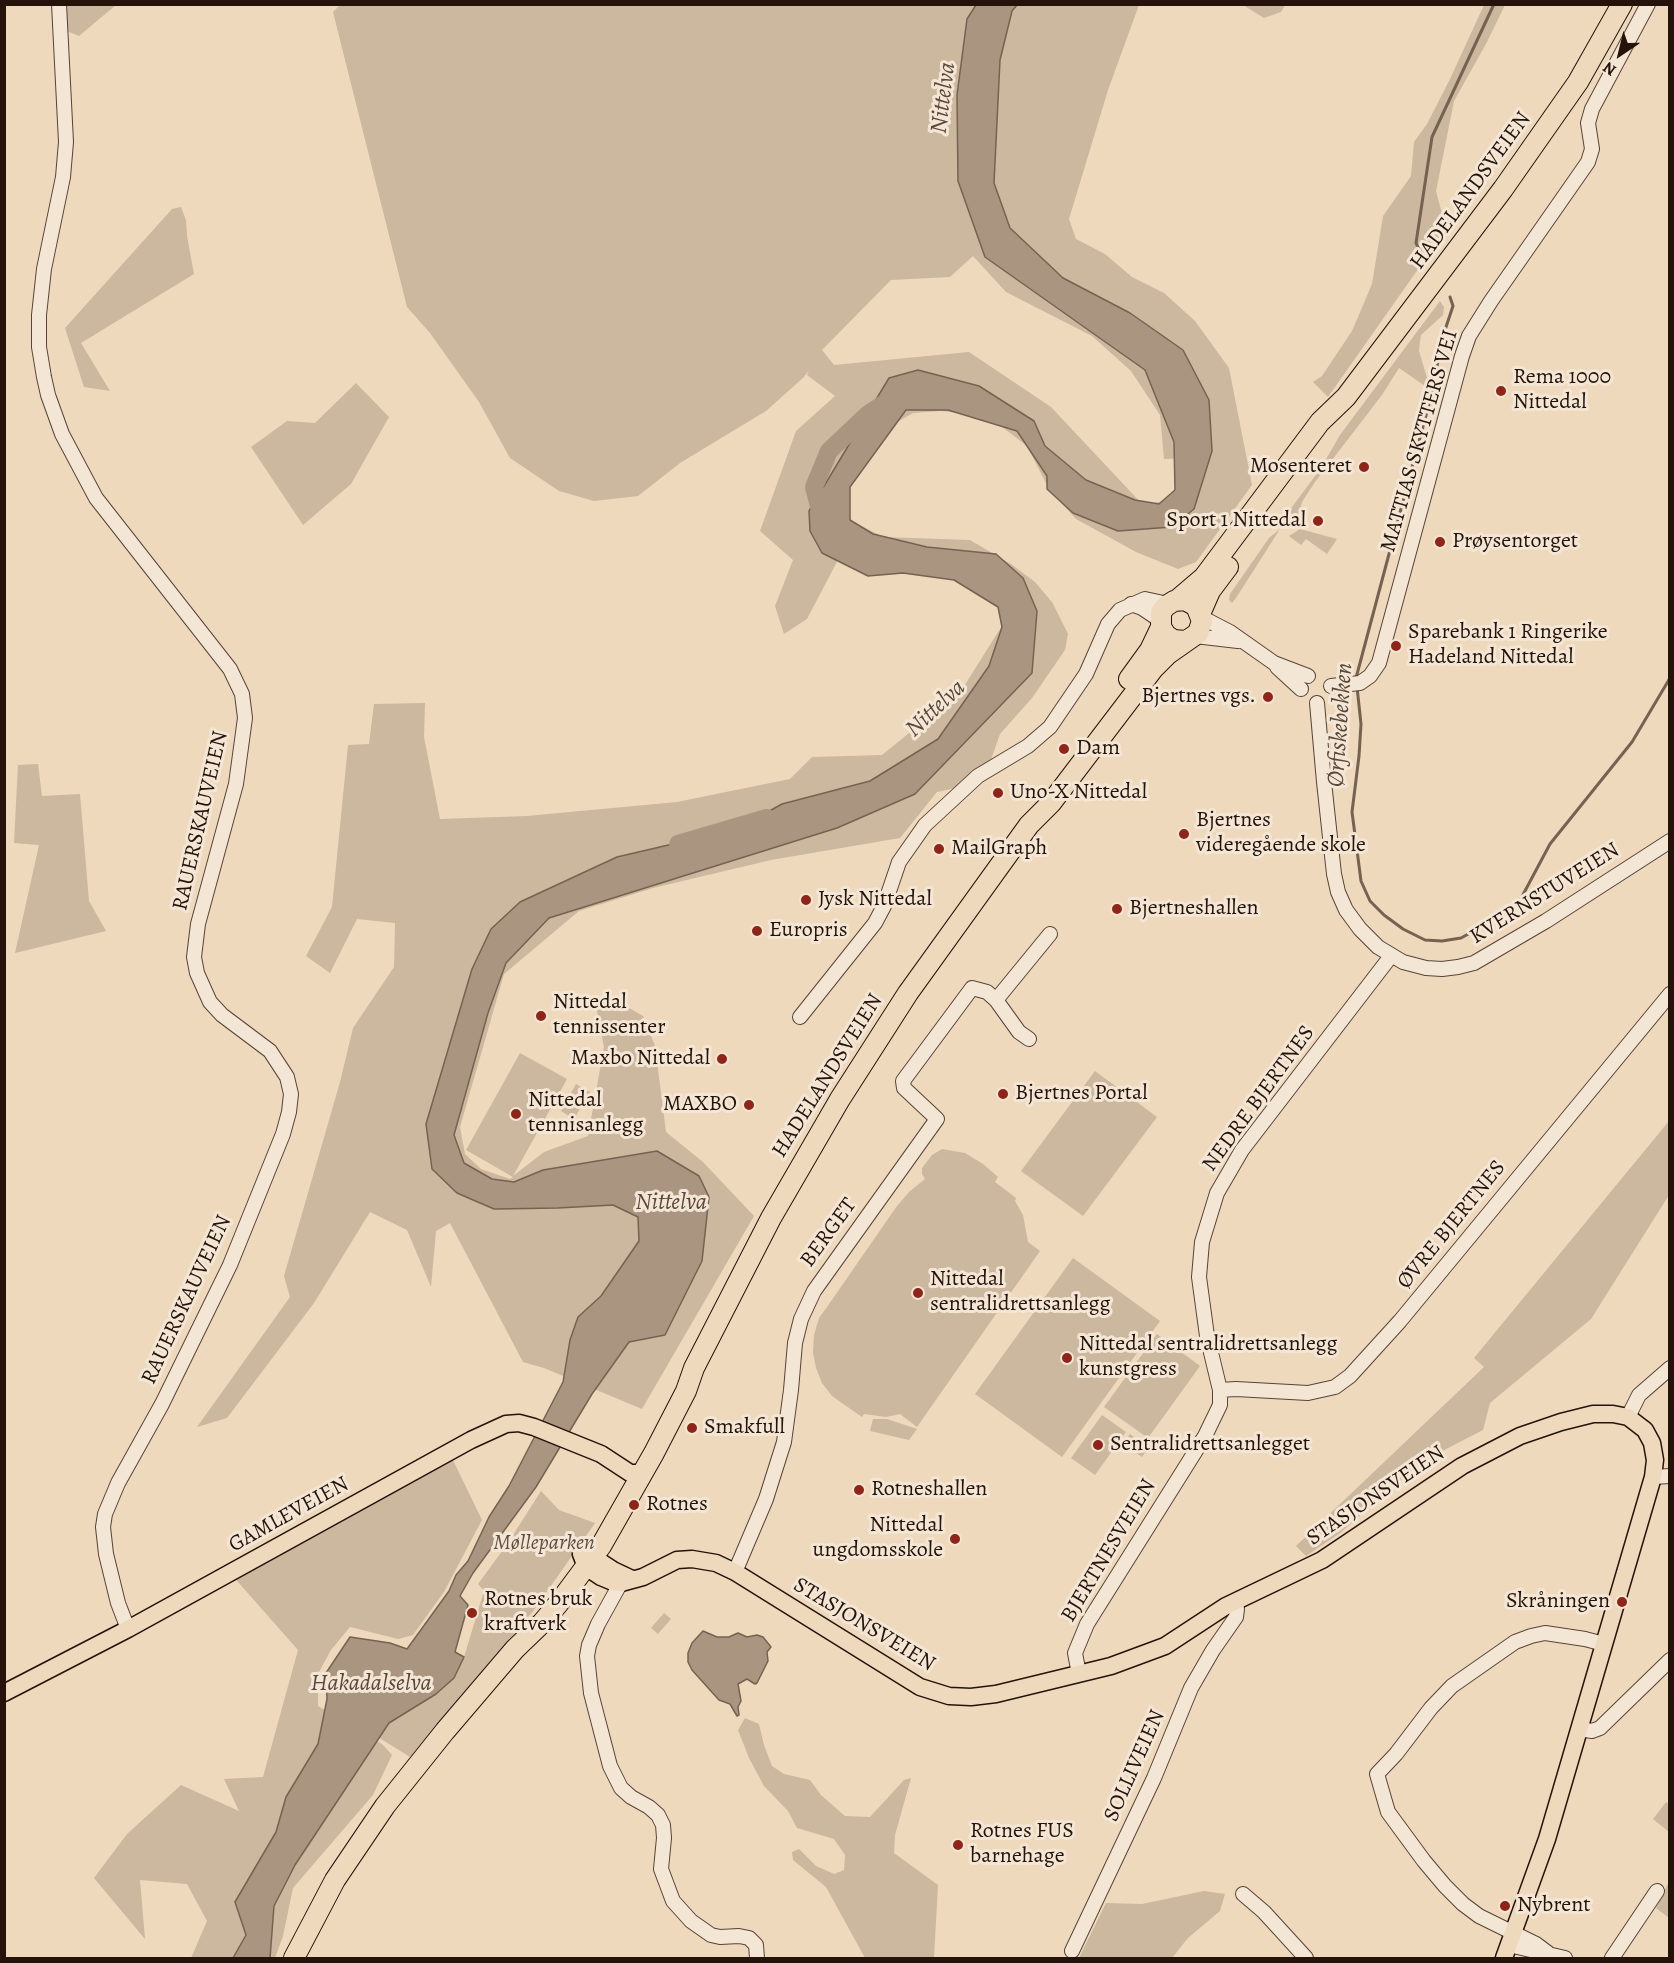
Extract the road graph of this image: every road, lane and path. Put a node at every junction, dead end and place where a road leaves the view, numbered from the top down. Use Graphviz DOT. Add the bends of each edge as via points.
graph roads {
  1 [pos="1622,4"];
  2 [pos="1648,4"];
  3 [pos="60,16"];
  4 [pos="1346,397"];
  5 [pos="1167,613"];
  6 [pos="1201,615"];
  7 [pos="1190,638"];
  8 [pos="1240,641"];
  9 [pos="1274,663"];
  10 [pos="1308,676"];
  11 [pos="1330,686"];
  12 [pos="1301,689"];
  13 [pos="1317,703"];
  14 [pos="1029,825"];
  15 [pos="1670,841"];
  16 [pos="1050,934"];
  17 [pos="1391,956"];
  18 [pos="1670,994"];
  19 [pos="996,1000"];
  20 [pos="800,1017"];
  21 [pos="1029,1039"];
  22 [pos="1670,1368"];
  23 [pos="1220,1390"];
  24 [pos="1628,1417"];
  25 [pos="636,1470"];
  26 [pos="1661,1476"];
  27 [pos="587,1560"];
  28 [pos="735,1572"];
  29 [pos="627,1579"];
  30 [pos="1234,1602"];
  31 [pos="128,1629"];
  32 [pos="1604,1644"];
  33 [pos="1670,1660"];
  34 [pos="1079,1674"];
  35 [pos="4,1693"];
  36 [pos="1579,1729"];
  37 [pos="1657,1891"];
  38 [pos="1243,1894"];
  39 [pos="1508,1945"];
  40 [pos="1072,1951"];
  41 [pos="294,1959"];
  42 [pos="757,1959"];
  43 [pos="1306,1959"];
  44 [pos="1565,1959"];
  45 [pos="1612,1959"];
  1 -- 4 [label="highway, HADELANDSVEIEN" via="1547,128"];
  2 -- 11 [label="street, MATTIAS SKYTTERS VEI" via="1592,109 1588,123 1592,149 1587,162 1469,336 1377,668 1365,680"];
  3 -- 31 [label="street, RAUERSKAUVEIEN" via="66,142 39,315 44,377 59,427 96,498 237,680 245,708 243,745 198,924 197,973 210,1002 222,1015 270,1051 288,1077 291,1094 283,1134 230,1265 105,1514 106,1554"];
  4 -- 5 [label="highway, HADELANDSVEIEN" via="1320,422 1204,577"];
  4 -- 6 [label="highway, HADELANDSVEIEN" via="1335,419 1210,591"];
  5 -- 6 [label="highway" via="1185,600"];
  5 -- 7 [label="highway" via="1169,638"];
  5 -- 14 [label="highway, HADELANDSVEIEN" via="1143,659 1045,792"];
  5 -- 20 [label="street" via="1145,599 1112,618 1086,674 1050,727 1028,746 978,776 918,835 899,862 875,923"];
  6 -- 7 [label="highway" via="1201,625"];
  6 -- 8 [label="street"];
  7 -- 8 [label="street"];
  7 -- 14 [label="highway, HADELANDSVEIEN" via="1158,663"];
  8 -- 9 [label="street"];
  9 -- 10 [label="street"];
  9 -- 12 [label="street"];
  13 -- 17 [label="street, KVERNSTUVEIEN" via="1338,892 1360,929"];
  14 -- 25 [label="highway, HADELANDSVEIEN" via="929,963 850,1082 771,1218"];
  15 -- 17 [label="street, KVERNSTUVEIEN" via="1474,963 1435,969"];
  16 -- 19 [label="street"];
  17 -- 23 [label="street, NEDRE BJERTNES" via="1248,1142 1217,1193 1202,1242 1199,1277"];
  18 -- 23 [label="street, ØVRE BJERTNES" via="1400,1321 1350,1376 1335,1387 1308,1393"];
  19 -- 21 [label="street" via="1019,1032"];
  19 -- 28 [label="street, BERGET" via="987,992 972,988 903,1081 904,1088 937,1119 809,1300 795,1343 784,1442 766,1499"];
  22 -- 24 [label="street" via="1639,1395"];
  23 -- 34 [label="street, BJERTNESVEIEN" via="1220,1405 1211,1427 1084,1630 1075,1653"];
  24 -- 26 [label="main road" via="1646,1430"];
  24 -- 30 [label="main road, STASJONSVEIEN" via="1603,1413 1579,1417 1504,1444 1435,1483 1327,1557"];
  25 -- 27 [label="highway, HADELANDSVEIEN"];
  25 -- 31 [label="main road, GAMLEVEIEN" via="616,1455 601,1454 519,1423 506,1424"];
  26 -- 32 [label="main road"];
  27 -- 29 [label="main road" via="606,1580"];
  27 -- 41 [label="highway, HADELANDSVEIEN" via="374,1821 335,1880"];
  28 -- 29 [label="main road, STASJONSVEIEN" via="707,1560 684,1559 648,1576"];
  28 -- 34 [label="main road, STASJONSVEIEN" via="896,1674 940,1694 996,1694"];
  29 -- 42 [label="street" via="595,1630 587,1656 591,1693 610,1766 621,1788 658,1815 663,1825 661,1869 673,1901 690,1921 711,1935 748,1938 756,1945"];
  30 -- 34 [label="main road, STASJONSVEIEN" via="1152,1652"];
  30 -- 40 [label="street, SOLLIVEIEN" via="1236,1617 1191,1688 1154,1778"];
  31 -- 35 [label="main road, GAMLEVEIEN"];
  32 -- 36 [label="main road"];
  32 -- 39 [label="street" via="1545,1633 1515,1642 1452,1686 1377,1774 1389,1812 1438,1878"];
  33 -- 36 [label="street" via="1600,1728"];
  36 -- 39 [label="main road" via="1547,1839"];
  37 -- 45 [label="street"];
  38 -- 43 [label="street"];
  39 -- 44 [label="street" via="1536,1944"];
}
